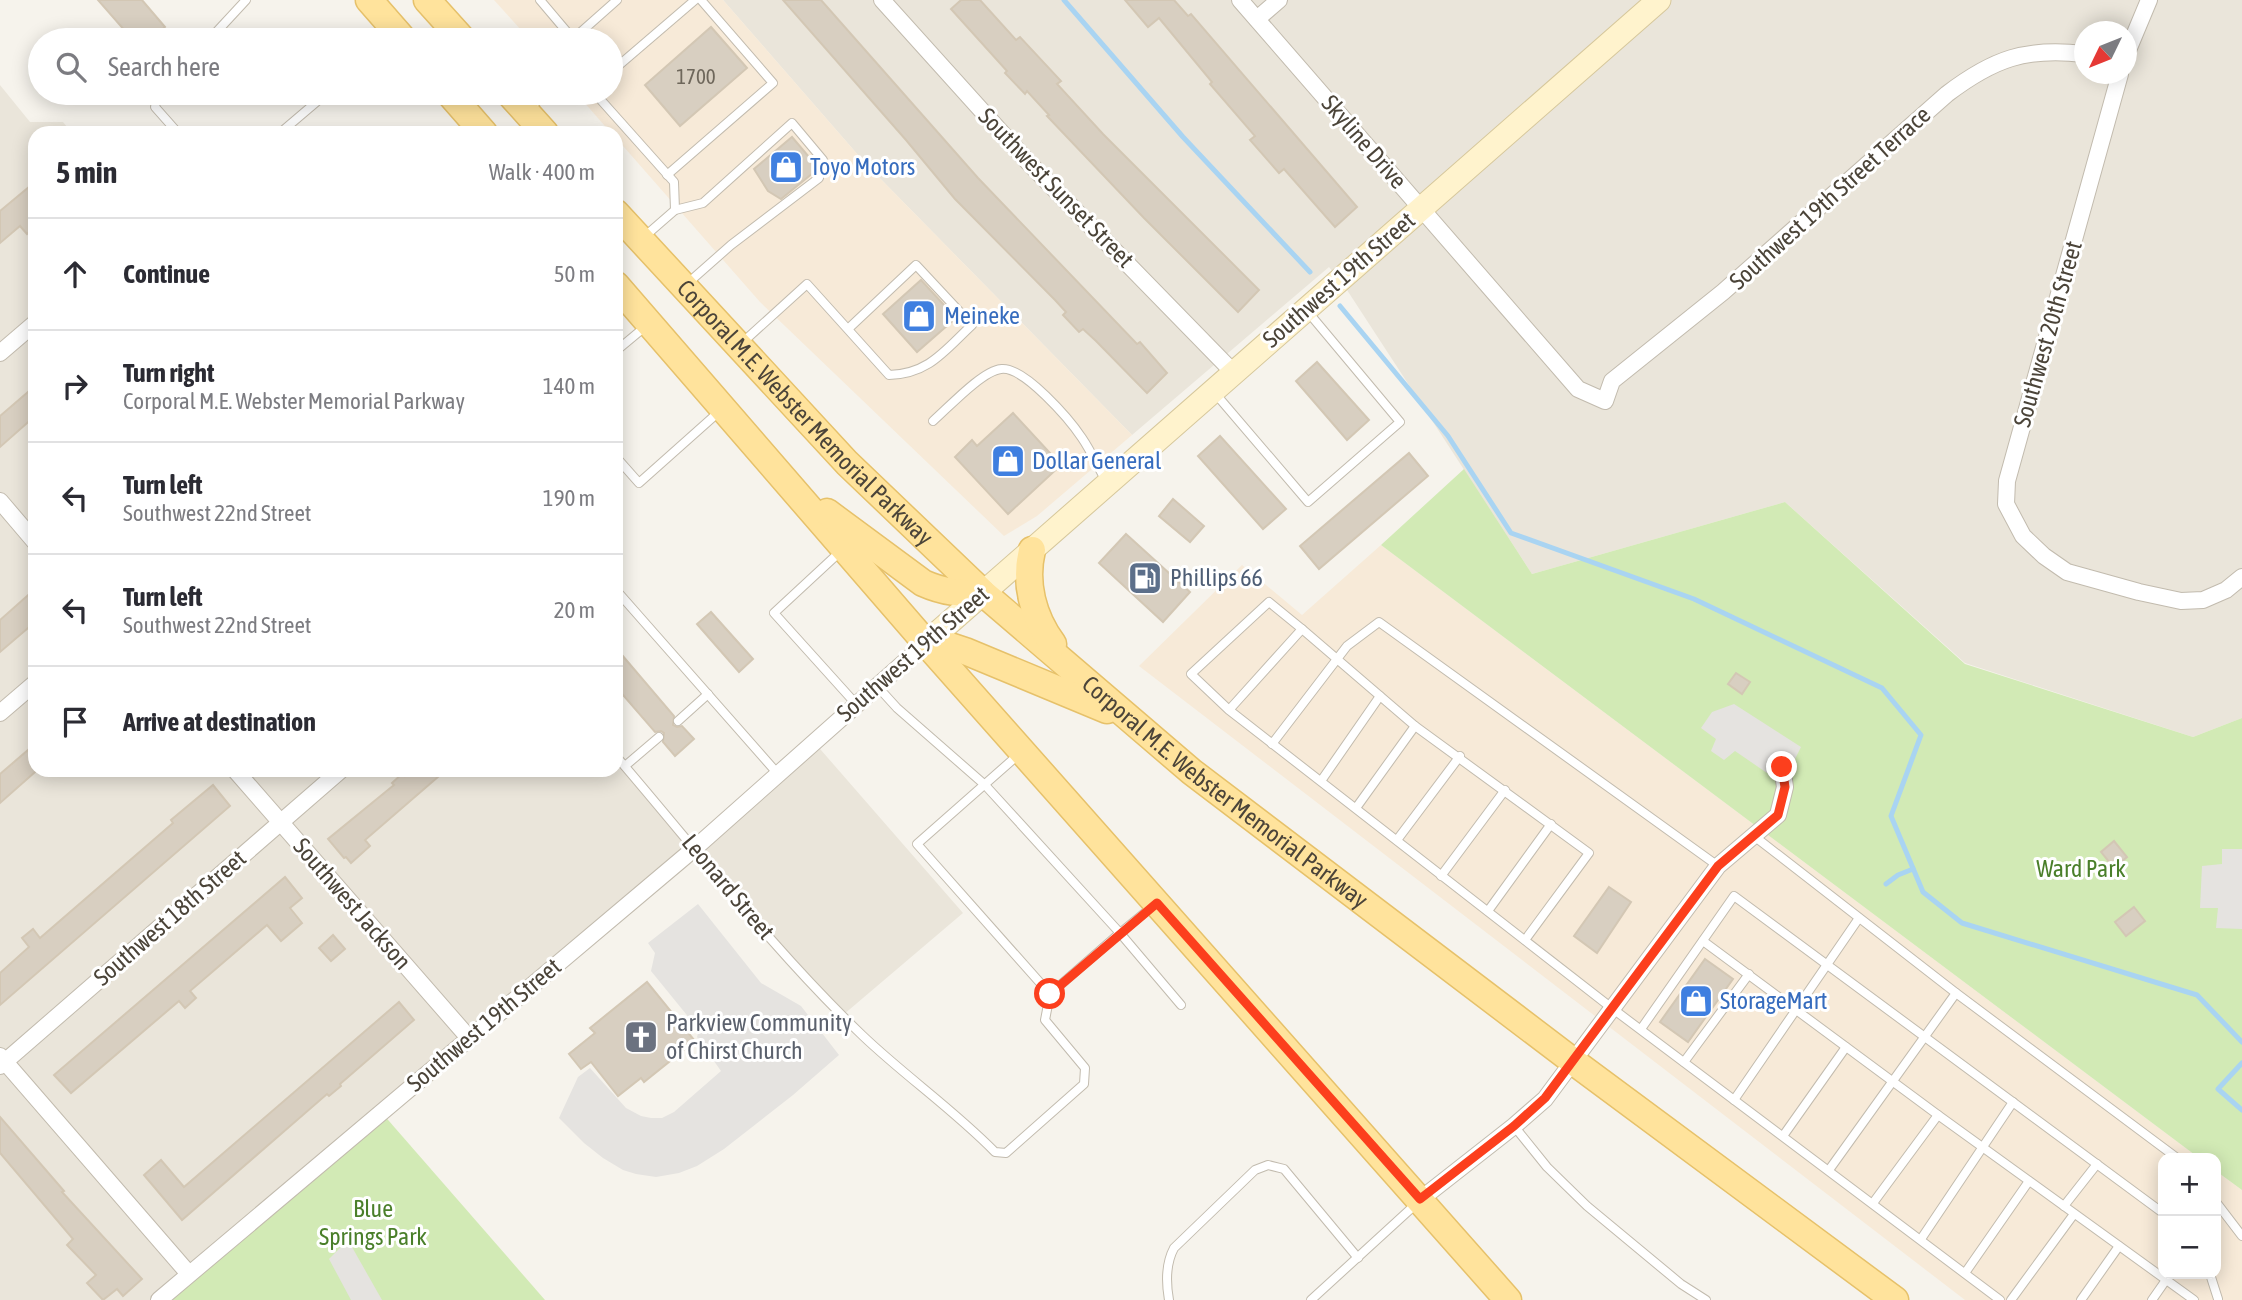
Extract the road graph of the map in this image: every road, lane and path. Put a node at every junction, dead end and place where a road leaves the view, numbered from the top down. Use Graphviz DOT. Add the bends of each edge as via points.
graph roads {
  1 [pos="246,0"];
  2 [pos="369,0"];
  3 [pos="427,0"];
  4 [pos="540,0"];
  5 [pos="617,0"];
  6 [pos="695,0"];
  7 [pos="701,0"];
  8 [pos="881,0"];
  9 [pos="1240,0"];
  10 [pos="1279,0"];
  11 [pos="1659,0"];
  12 [pos="2149,0"];
  13 [pos="1257,19"];
  14 [pos="220,28"];
  15 [pos="389,28"];
  16 [pos="452,28"];
  17 [pos="564,28"];
  18 [pos="586,28"];
  19 [pos="2137,29"];
  20 [pos="2074,53"];
  21 [pos="623,62"];
  22 [pos="2117,84"];
  23 [pos="155,105"];
  24 [pos="313,105"];
  25 [pos="460,105"];
  26 [pos="520,105"];
  27 [pos="605,105"];
  28 [pos="172,126"];
  29 [pos="288,126"];
  30 [pos="478,126"];
  31 [pos="539,126"];
  32 [pos="667,175"];
  33 [pos="1422,208"];
  34 [pos="675,210"];
  35 [pos="623,221"];
  36 [pos="640,240"];
  37 [pos="683,287"];
  38 [pos="623,293"];
  39 [pos="1306,309"];
  40 [pos="649,323"];
  41 [pos="28,329"];
  42 [pos="848,329"];
  43 [pos="623,345"];
  44 [pos="738,346"];
  45 [pos="0,353"];
  46 [pos="1234,373"];
  47 [pos="1213,391"];
  48 [pos="1605,401"];
  49 [pos="723,408"];
  50 [pos="933,421"];
  51 [pos="623,465"];
  52 [pos="1108,483"];
  53 [pos="791,487"];
  54 [pos="0,501"];
  55 [pos="28,534"];
  56 [pos="844,548"];
  57 [pos="1032,550"];
  58 [pos="2242,577"];
  59 [pos="983,593"];
  60 [pos="623,598"];
  61 [pos="1301,629"];
  62 [pos="926,643"];
  63 [pos="1337,659"];
  64 [pos="1073,670"];
  65 [pos="877,686"];
  66 [pos="28,689"];
  67 [pos="708,694"];
  68 [pos="1380,696"];
  69 [pos="856,704"];
  70 [pos="1229,710"];
  71 [pos="0,713"];
  72 [pos="1132,720"];
  73 [pos="678,721"];
  74 [pos="1415,726"];
  75 [pos="659,737"];
  76 [pos="1272,744"];
  77 [pos="1022,751"];
  78 [pos="1460,756"];
  79 [pos="623,764"];
  80 [pos="625,766"];
  81 [pos="1782,767"];
  82 [pos="778,774"];
  83 [pos="240,777"];
  84 [pos="333,777"];
  85 [pos="1321,781"];
  86 [pos="985,785"];
  87 [pos="1505,790"];
  88 [pos="1356,808"];
  89 [pos="280,822"];
  90 [pos="1551,824"];
  91 [pos="1755,836"];
  92 [pos="1396,840"];
  93 [pos="695,848"];
  94 [pos="1718,866"];
  95 [pos="1441,876"];
  96 [pos="1157,903"];
  97 [pos="1488,911"];
  98 [pos="1859,918"];
  99 [pos="1120,933"];
  100 [pos="1525,940"];
  101 [pos="1703,941"];
  102 [pos="1827,965"];
  103 [pos="1749,974"];
  104 [pos="1956,993"];
  105 [pos="1050,994"];
  106 [pos="1181,1005"];
  107 [pos="1613,1009"];
  108 [pos="1797,1010"];
  109 [pos="1641,1029"];
  110 [pos="1924,1036"];
  111 [pos="469,1038"];
  112 [pos="1846,1046"];
  113 [pos="2,1061"];
  114 [pos="1574,1062"];
  115 [pos="1684,1062"];
  116 [pos="1892,1080"];
  117 [pos="1734,1100"];
  118 [pos="2013,1102"];
  119 [pos="1938,1115"];
  120 [pos="1514,1126"];
  121 [pos="1783,1136"];
  122 [pos="1982,1146"];
  123 [pos="2170,1153"];
  124 [pos="2097,1164"];
  125 [pos="1829,1170"];
  126 [pos="2029,1181"];
  127 [pos="1420,1199"];
  128 [pos="1873,1203"];
  129 [pos="2064,1206"];
  130 [pos="2158,1206"];
  131 [pos="2221,1209"];
  132 [pos="2074,1214"];
  133 [pos="2242,1236"];
  134 [pos="1921,1239"];
  135 [pos="2119,1246"];
  136 [pos="1358,1258"];
  137 [pos="1965,1273"];
  138 [pos="190,1274"];
  139 [pos="2212,1279"];
  140 [pos="2166,1280"];
  141 [pos="159,1300"];
  142 [pos="1169,1300"];
  143 [pos="1311,1300"];
  144 [pos="1508,1300"];
  145 [pos="1706,1300"];
  146 [pos="1895,1300"];
  147 [pos="2000,1300"];
  148 [pos="2011,1300"];
  149 [pos="2081,1300"];
  150 [pos="2152,1300"];
  151 [pos="2194,1300"];
  152 [pos="2219,1300"];
  1 -- 14 [label="lane"];
  2 -- 15 [label="main road"];
  3 -- 16 [label="main road"];
  4 -- 17 [label="lane"];
  5 -- 18 [label="lane"];
  6 -- 21 [label="lane"];
  7 -- 32 [label="lane" via="773,83"];
  8 -- 46 [label="street, Southwest Sunset Street" via="1028,162"];
  9 -- 13 [label="street, Skyline Drive"];
  10 -- 13 [label="street"];
  11 -- 33 [label="street, Southwest 19th Street"];
  12 -- 19 [label="street"];
  13 -- 33 [label="street, Skyline Drive"];
  20 -- 48 [label="street, Southwest 19th Street Terrace" via="2023,54 1972,75 1723,292 1612,382"];
  22 -- 58 [label="street, Southwest 20th Street" via="2007,481 2006,504 2022,536 2067,572 2181,601 2203,600"];
  23 -- 28 [label="lane"];
  24 -- 29 [label="lane"];
  25 -- 30 [label="main road"];
  26 -- 31 [label="main road"];
  27 -- 32 [label="lane"];
  32 -- 34 [label="lane" via="674,183"];
  33 -- 39 [label="street, Southwest 19th Street"];
  33 -- 48 [label="street, Skyline Drive" via="1578,389"];
  34 -- 36 [label="lane"];
  34 -- 37 [label="lane" via="703,203 792,123 823,160 819,177"];
  35 -- 36 [label="main road, Corporal M.E. Webster Memorial Parkway"];
  36 -- 37 [label="main road, Corporal M.E. Webster Memorial Parkway"];
  37 -- 44 [label="main road, Corporal M.E. Webster Memorial Parkway"];
  38 -- 40 [label="main road, Corporal M.E. Webster Memorial Parkway"];
  39 -- 46 [label="street, Southwest 19th Street"];
  39 -- 47 [label="lane" via="1400,422 1390,431 1308,502"];
  40 -- 43 [label="lane"];
  40 -- 49 [label="main road, Corporal M.E. Webster Memorial Parkway"];
  41 -- 45 [label="street"];
  42 -- 42 [label="lane" via="889,375 909,375 930,365 972,325 916,265"];
  42 -- 44 [label="lane" via="807,284"];
  44 -- 59 [label="main road, Corporal M.E. Webster Memorial Parkway" via="846,463"];
  46 -- 47 [label="street, Southwest 19th Street"];
  47 -- 52 [label="street, Southwest 19th Street"];
  49 -- 51 [label="lane" via="639,484"];
  49 -- 53 [label="main road, Corporal M.E. Webster Memorial Parkway"];
  50 -- 52 [label="lane" via="988,374 1002,368 1014,371 1062,413"];
  52 -- 57 [label="street, Southwest 19th Street"];
  53 -- 56 [label="main road, Corporal M.E. Webster Memorial Parkway"];
  53 -- 59 [label="main road" via="923,583 961,594"];
  54 -- 55 [label="street"];
  56 -- 62 [label="main road, Corporal M.E. Webster Memorial Parkway"];
  56 -- 69 [label="lane" via="774,614"];
  57 -- 59 [label="street, Southwest 19th Street"];
  57 -- 64 [label="main road" via="1032,601 1042,629"];
  59 -- 62 [label="street, Southwest 19th Street"];
  59 -- 64 [label="main road, Corporal M.E. Webster Memorial Parkway"];
  60 -- 67 [label="lane"];
  61 -- 63 [label="lane"];
  61 -- 70 [label="lane"];
  61 -- 70 [label="lane" via="1269,602 1191,674"];
  62 -- 65 [label="street, Southwest 19th Street"];
  62 -- 72 [label="main road" via="944,644 988,660"];
  62 -- 77 [label="main road, Corporal M.E. Webster Memorial Parkway"];
  63 -- 68 [label="lane"];
  63 -- 76 [label="lane"];
  63 -- 94 [label="lane" via="1379,622"];
  64 -- 72 [label="main road, Corporal M.E. Webster Memorial Parkway"];
  65 -- 69 [label="street, Southwest 19th Street"];
  65 -- 86 [label="lane"];
  66 -- 71 [label="street"];
  67 -- 73 [label="lane"];
  67 -- 82 [label="lane"];
  68 -- 74 [label="lane"];
  68 -- 85 [label="lane"];
  69 -- 82 [label="street, Southwest 19th Street"];
  70 -- 76 [label="lane"];
  72 -- 114 [label="main road, Corporal M.E. Webster Memorial Parkway" via="1192,772"];
  74 -- 78 [label="lane"];
  74 -- 88 [label="lane"];
  75 -- 80 [label="lane"];
  76 -- 85 [label="lane"];
  77 -- 86 [label="lane"];
  77 -- 96 [label="main road, Corporal M.E. Webster Memorial Parkway"];
  78 -- 87 [label="lane"];
  78 -- 92 [label="lane"];
  79 -- 80 [label="lane, Leonard Street"];
  80 -- 93 [label="lane, Leonard Street"];
  81 -- 91 [label="street" via="1785,787 1778,815"];
  82 -- 93 [label="street, Southwest 19th Street"];
  83 -- 89 [label="street, Southwest Jackson"];
  84 -- 89 [label="street, Southwest 18th Street"];
  85 -- 88 [label="lane"];
  86 -- 99 [label="lane"];
  86 -- 105 [label="lane" via="917,844"];
  87 -- 90 [label="lane"];
  87 -- 95 [label="lane"];
  88 -- 92 [label="lane"];
  89 -- 111 [label="street, Southwest Jackson"];
  89 -- 113 [label="street, Southwest 18th Street"];
  90 -- 97 [label="lane"];
  90 -- 100 [label="lane" via="1589,853"];
  91 -- 94 [label="street"];
  91 -- 98 [label="lane"];
  92 -- 95 [label="lane"];
  93 -- 105 [label="lane, Leonard Street" via="797,968 861,1034 995,1152 1006,1153 1084,1084 1085,1068 1045,1020"];
  93 -- 111 [label="street, Southwest 19th Street"];
  94 -- 107 [label="street"];
  95 -- 97 [label="lane"];
  96 -- 99 [label="lane"];
  96 -- 127 [label="main road, Corporal M.E. Webster Memorial Parkway"];
  97 -- 100 [label="lane"];
  98 -- 102 [label="lane"];
  98 -- 104 [label="lane"];
  99 -- 105 [label="lane"];
  99 -- 106 [label="lane"];
  100 -- 107 [label="lane"];
  101 -- 102 [label="lane" via="1734,897"];
  101 -- 103 [label="lane"];
  101 -- 109 [label="lane"];
  102 -- 108 [label="lane"];
  102 -- 110 [label="lane"];
  103 -- 108 [label="lane"];
  103 -- 115 [label="lane"];
  104 -- 110 [label="lane"];
  104 -- 123 [label="lane"];
  107 -- 109 [label="lane"];
  107 -- 114 [label="street"];
  108 -- 112 [label="lane"];
  108 -- 117 [label="lane"];
  109 -- 115 [label="lane"];
  110 -- 116 [label="lane"];
  110 -- 118 [label="lane"];
  111 -- 138 [label="street, Southwest 19th Street"];
  112 -- 116 [label="lane"];
  112 -- 121 [label="lane"];
  113 -- 138 [label="street"];
  114 -- 120 [label="street"];
  114 -- 146 [label="main road, Corporal M.E. Webster Memorial Parkway"];
  115 -- 117 [label="lane"];
  116 -- 119 [label="lane"];
  116 -- 125 [label="lane"];
  117 -- 121 [label="lane"];
  118 -- 122 [label="lane"];
  118 -- 124 [label="lane"];
  119 -- 122 [label="lane"];
  119 -- 128 [label="lane"];
  120 -- 127 [label="street"];
  120 -- 145 [label="lane" via="1587,1206"];
  121 -- 125 [label="lane"];
  122 -- 126 [label="lane"];
  122 -- 134 [label="lane"];
  124 -- 129 [label="lane"];
  124 -- 130 [label="lane"];
  125 -- 128 [label="lane"];
  126 -- 129 [label="lane"];
  126 -- 137 [label="lane"];
  127 -- 136 [label="lane"];
  127 -- 144 [label="main road, Corporal M.E. Webster Memorial Parkway"];
  128 -- 134 [label="lane"];
  129 -- 132 [label="lane"];
  131 -- 133 [label="lane"];
  132 -- 135 [label="lane"];
  132 -- 148 [label="lane"];
  134 -- 137 [label="lane"];
  135 -- 140 [label="lane"];
  135 -- 149 [label="lane"];
  136 -- 142 [label="lane" via="1284,1169 1268,1165 1255,1170 1174,1248 1169,1258"];
  136 -- 143 [label="lane"];
  137 -- 147 [label="lane"];
  138 -- 141 [label="street, Southwest 19th Street"];
  139 -- 152 [label="lane"];
  140 -- 150 [label="lane"];
  140 -- 151 [label="lane"];
}
